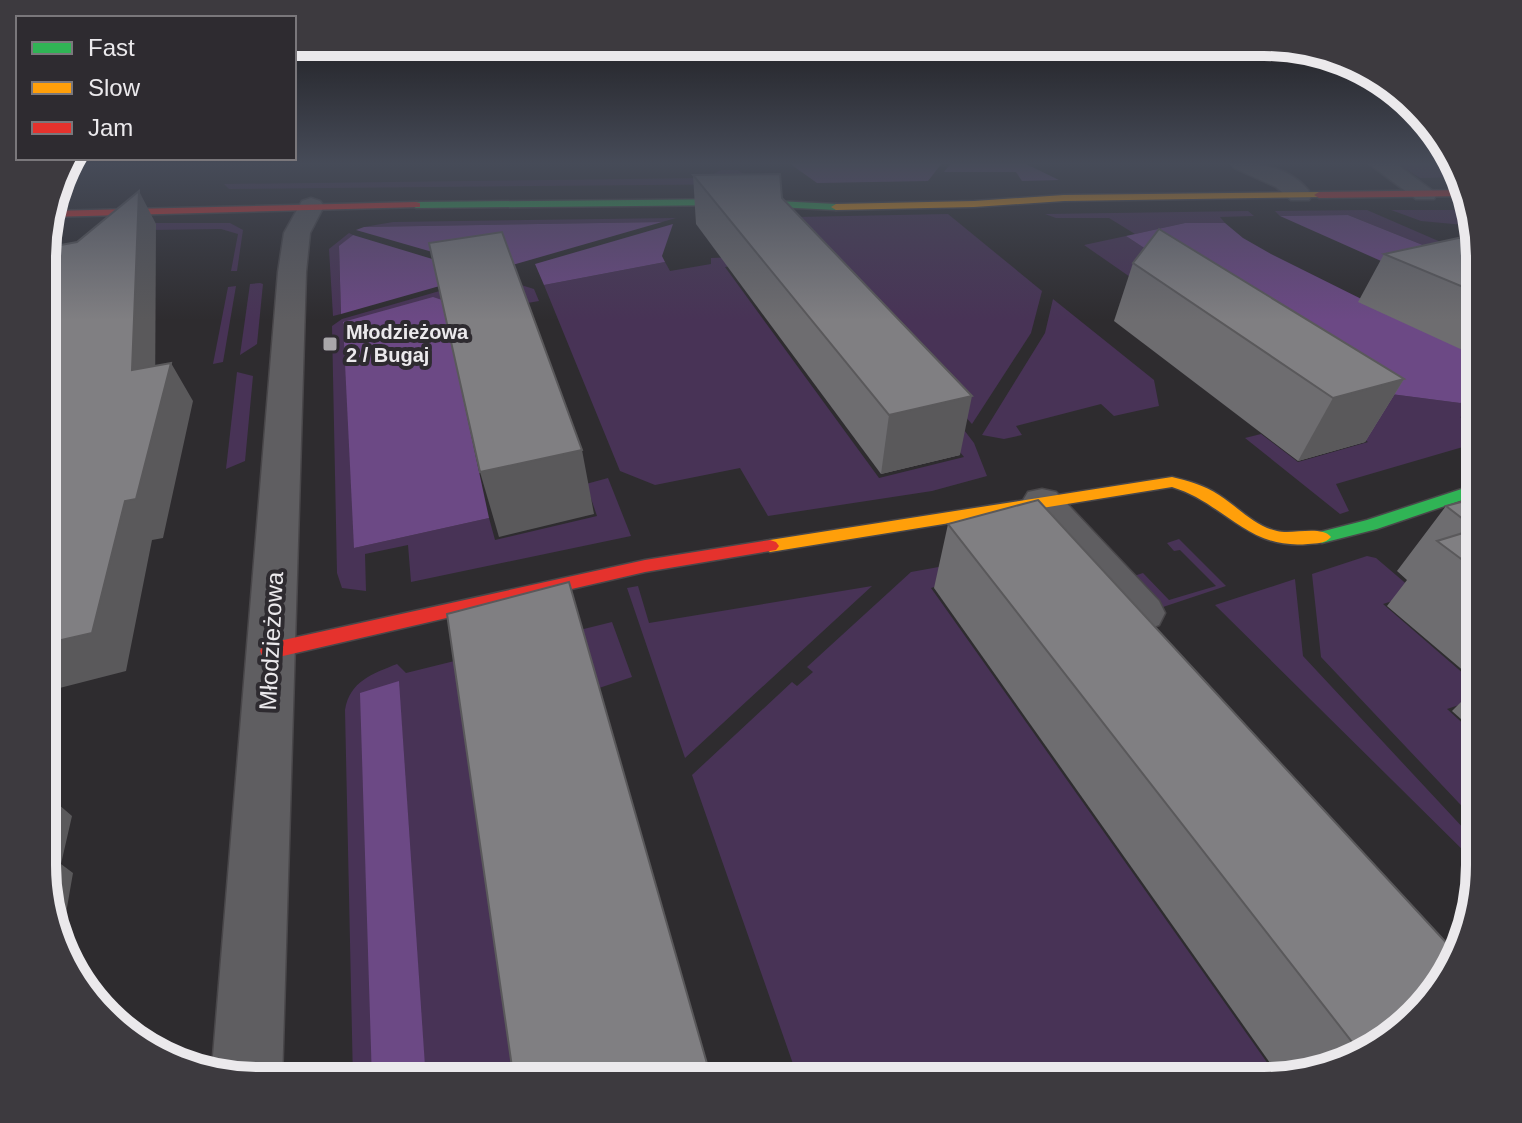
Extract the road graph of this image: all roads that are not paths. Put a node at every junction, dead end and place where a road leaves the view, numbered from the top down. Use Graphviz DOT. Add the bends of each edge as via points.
graph roads {
  1 [pos="306,215"];
  2 [pos="1466,492"];
  3 [pos="1042,502"];
  4 [pos="1169,643"];
  5 [pos="270,651"];
  6 [pos="247,1067"];
  1 -- 5 [label="street, Młodzieżowa" via="293,257"];
  2 -- 3 [label="street" via="1352,529 1289,542 1256,532 1209,492 1187,483"];
  3 -- 4 [label="street"];
  3 -- 5 [label="street" via="613,572"];
  5 -- 6 [label="street, Młodzieżowa"];
}
